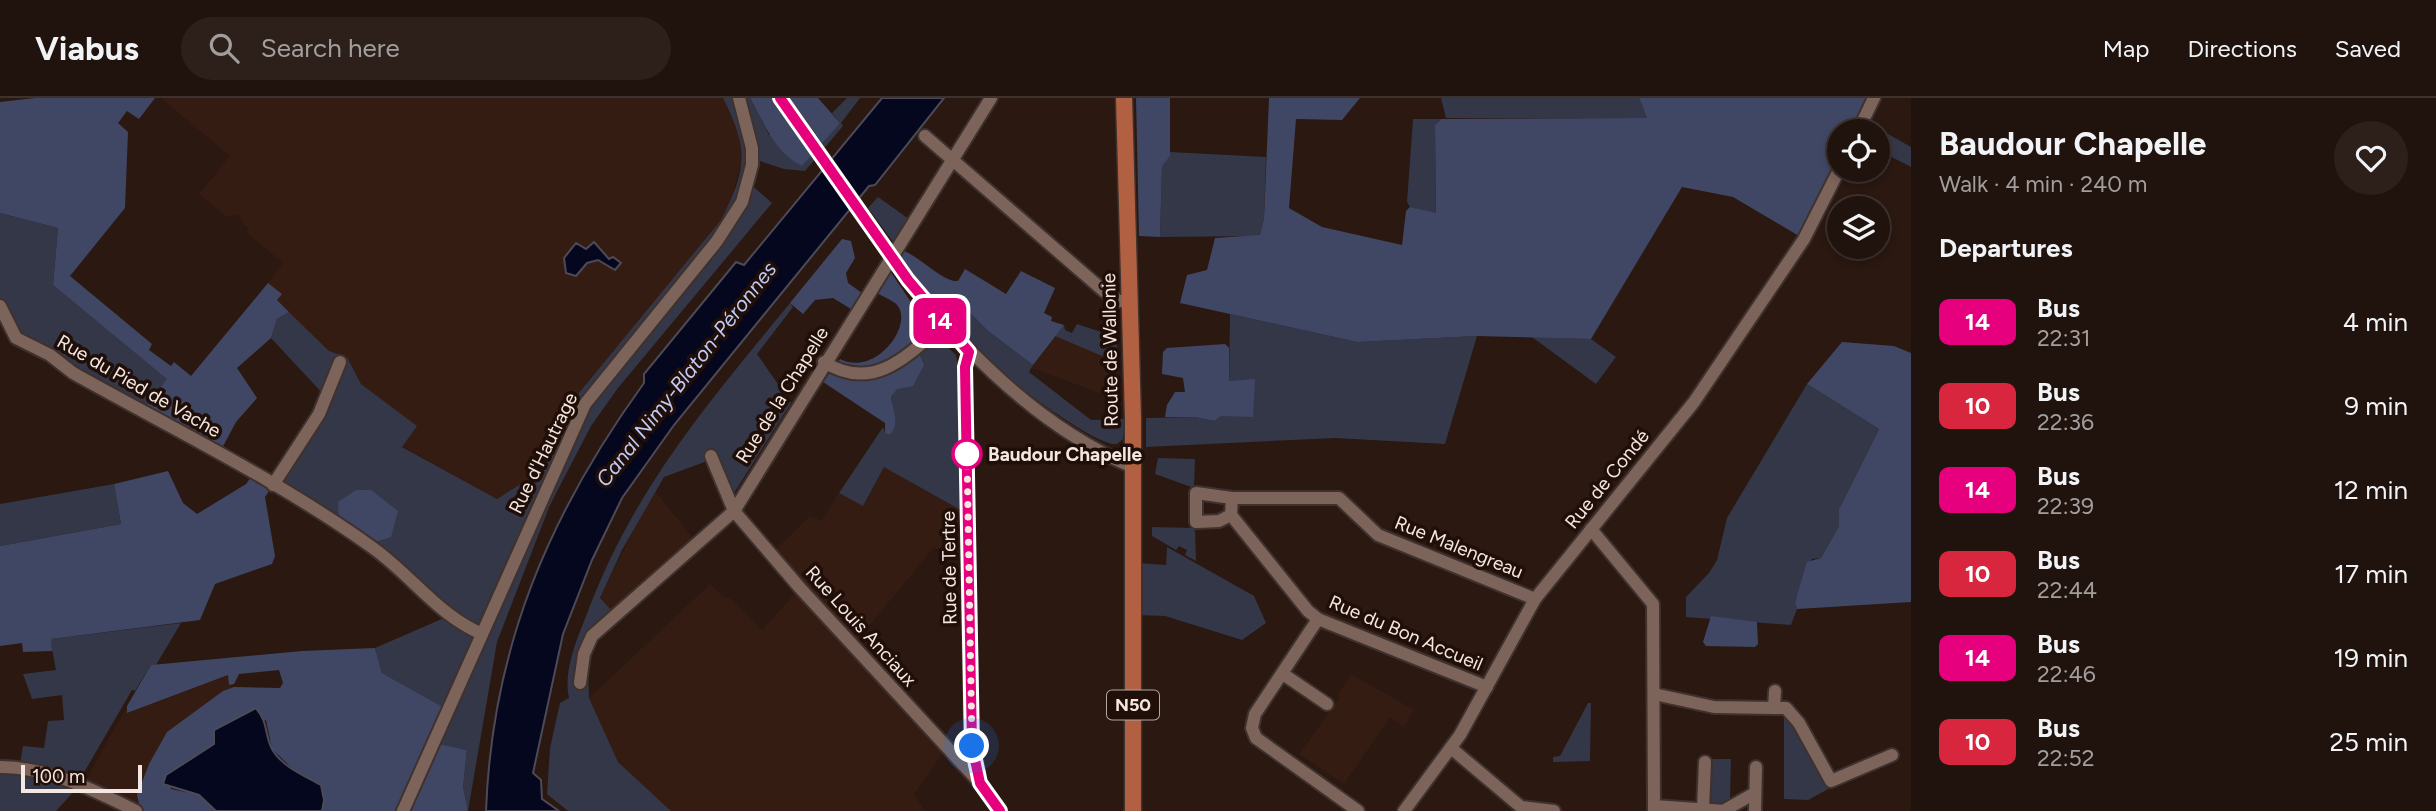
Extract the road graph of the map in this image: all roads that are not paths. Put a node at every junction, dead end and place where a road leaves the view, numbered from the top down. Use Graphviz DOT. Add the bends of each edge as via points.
graph roads {
  1 [pos="739,98"];
  2 [pos="780,98"];
  3 [pos="991,98"];
  4 [pos="1124,98"];
  5 [pos="1874,98"];
  6 [pos="1864,119"];
  7 [pos="925,136"];
  8 [pos="953,158"];
  9 [pos="1833,182"];
  10 [pos="1130,301"];
  11 [pos="0,306"];
  12 [pos="943,324"];
  13 [pos="969,352"];
  14 [pos="340,362"];
  15 [pos="824,362"];
  16 [pos="711,456"];
  17 [pos="1133,467"];
  18 [pos="273,485"];
  19 [pos="1232,498"];
  20 [pos="734,511"];
  21 [pos="1231,515"];
  22 [pos="1591,529"];
  23 [pos="1535,599"];
  24 [pos="1318,619"];
  25 [pos="482,634"];
  26 [pos="1283,674"];
  27 [pos="580,683"];
  28 [pos="1487,687"];
  29 [pos="1775,691"];
  30 [pos="1654,694"];
  31 [pos="1327,704"];
  32 [pos="1774,708"];
  33 [pos="1451,748"];
  34 [pos="1892,754"];
  35 [pos="1705,762"];
  36 [pos="0,767"];
  37 [pos="1756,767"];
  38 [pos="980,783"];
  39 [pos="1755,793"];
  40 [pos="1521,809"];
  41 [pos="1654,809"];
  42 [pos="1703,809"];
  43 [pos="135,811"];
  44 [pos="403,811"];
  45 [pos="1000,811"];
  46 [pos="1133,811"];
  47 [pos="1358,811"];
  48 [pos="1404,811"];
  49 [pos="1554,811"];
  50 [pos="1725,811"];
  51 [pos="1755,811"];
  1 -- 25 [label="street, Rue d'Hautrage" via="752,148 742,202 717,241 585,404"];
  2 -- 12 [label="street, bridge"];
  3 -- 8 [label="street, Rue de la Chapelle"];
  4 -- 10 [label="main road, Route de Wallonie / N50"];
  5 -- 6 [label="street"];
  7 -- 8 [label="street"];
  8 -- 10 [label="street" via="1105,292 1119,301"];
  8 -- 15 [label="street, Rue de la Chapelle"];
  9 -- 22 [label="street, Rue de Condé" via="1804,239 1694,402"];
  10 -- 17 [label="main road, Route de Wallonie / N50"];
  11 -- 18 [label="street, Rue du Pied de Vache" via="16,338"];
  12 -- 13 [label="street"];
  12 -- 15 [label="street" via="909,355 879,371 853,374"];
  13 -- 17 [label="street" via="1036,407"];
  13 -- 38 [label="street, Rue de Tertre" via="965,375 971,731"];
  14 -- 18 [label="street" via="319,414"];
  15 -- 20 [label="street, Rue de la Chapelle"];
  16 -- 20 [label="street, Rue Louis Anciaux"];
  17 -- 46 [label="main road, Route de Wallonie / N50"];
  18 -- 25 [label="street, Rue du Pied de Vache" via="373,548 450,619"];
  19 -- 21 [label="street"];
  19 -- 21 [label="street, Rue Malengreau" via="1196,492 1196,522 1219,522"];
  19 -- 23 [label="street, Rue Malengreau" via="1339,498 1378,535"];
  20 -- 27 [label="street, Rue de la Chapelle" via="592,636"];
  20 -- 38 [label="street, Rue Louis Anciaux"];
  21 -- 24 [label="street, Rue du Bon Accueil"];
  22 -- 23 [label="street, Rue de Condé"];
  22 -- 30 [label="street" via="1652,600"];
  23 -- 28 [label="street, Rue de Condé"];
  24 -- 26 [label="street"];
  24 -- 28 [label="street, Rue du Bon Accueil"];
  25 -- 44 [label="street, Rue d'Hautrage"];
  26 -- 31 [label="street"];
  26 -- 47 [label="street" via="1255,714 1253,733"];
  28 -- 33 [label="street, Rue de Condé"];
  29 -- 32 [label="street"];
  30 -- 32 [label="street" via="1714,707"];
  30 -- 41 [label="street"];
  32 -- 34 [label="street" via="1786,708 1799,723 1831,782"];
  33 -- 40 [label="street"];
  33 -- 48 [label="street, Rue de Condé"];
  35 -- 42 [label="street"];
  36 -- 43 [label="street" via="80,784"];
  37 -- 39 [label="street"];
  38 -- 45 [label="street, Rue Louis Anciaux"];
  39 -- 50 [label="street"];
  39 -- 51 [label="street"];
  40 -- 49 [label="street"];
  41 -- 42 [label="street"];
  42 -- 50 [label="street"];
}
